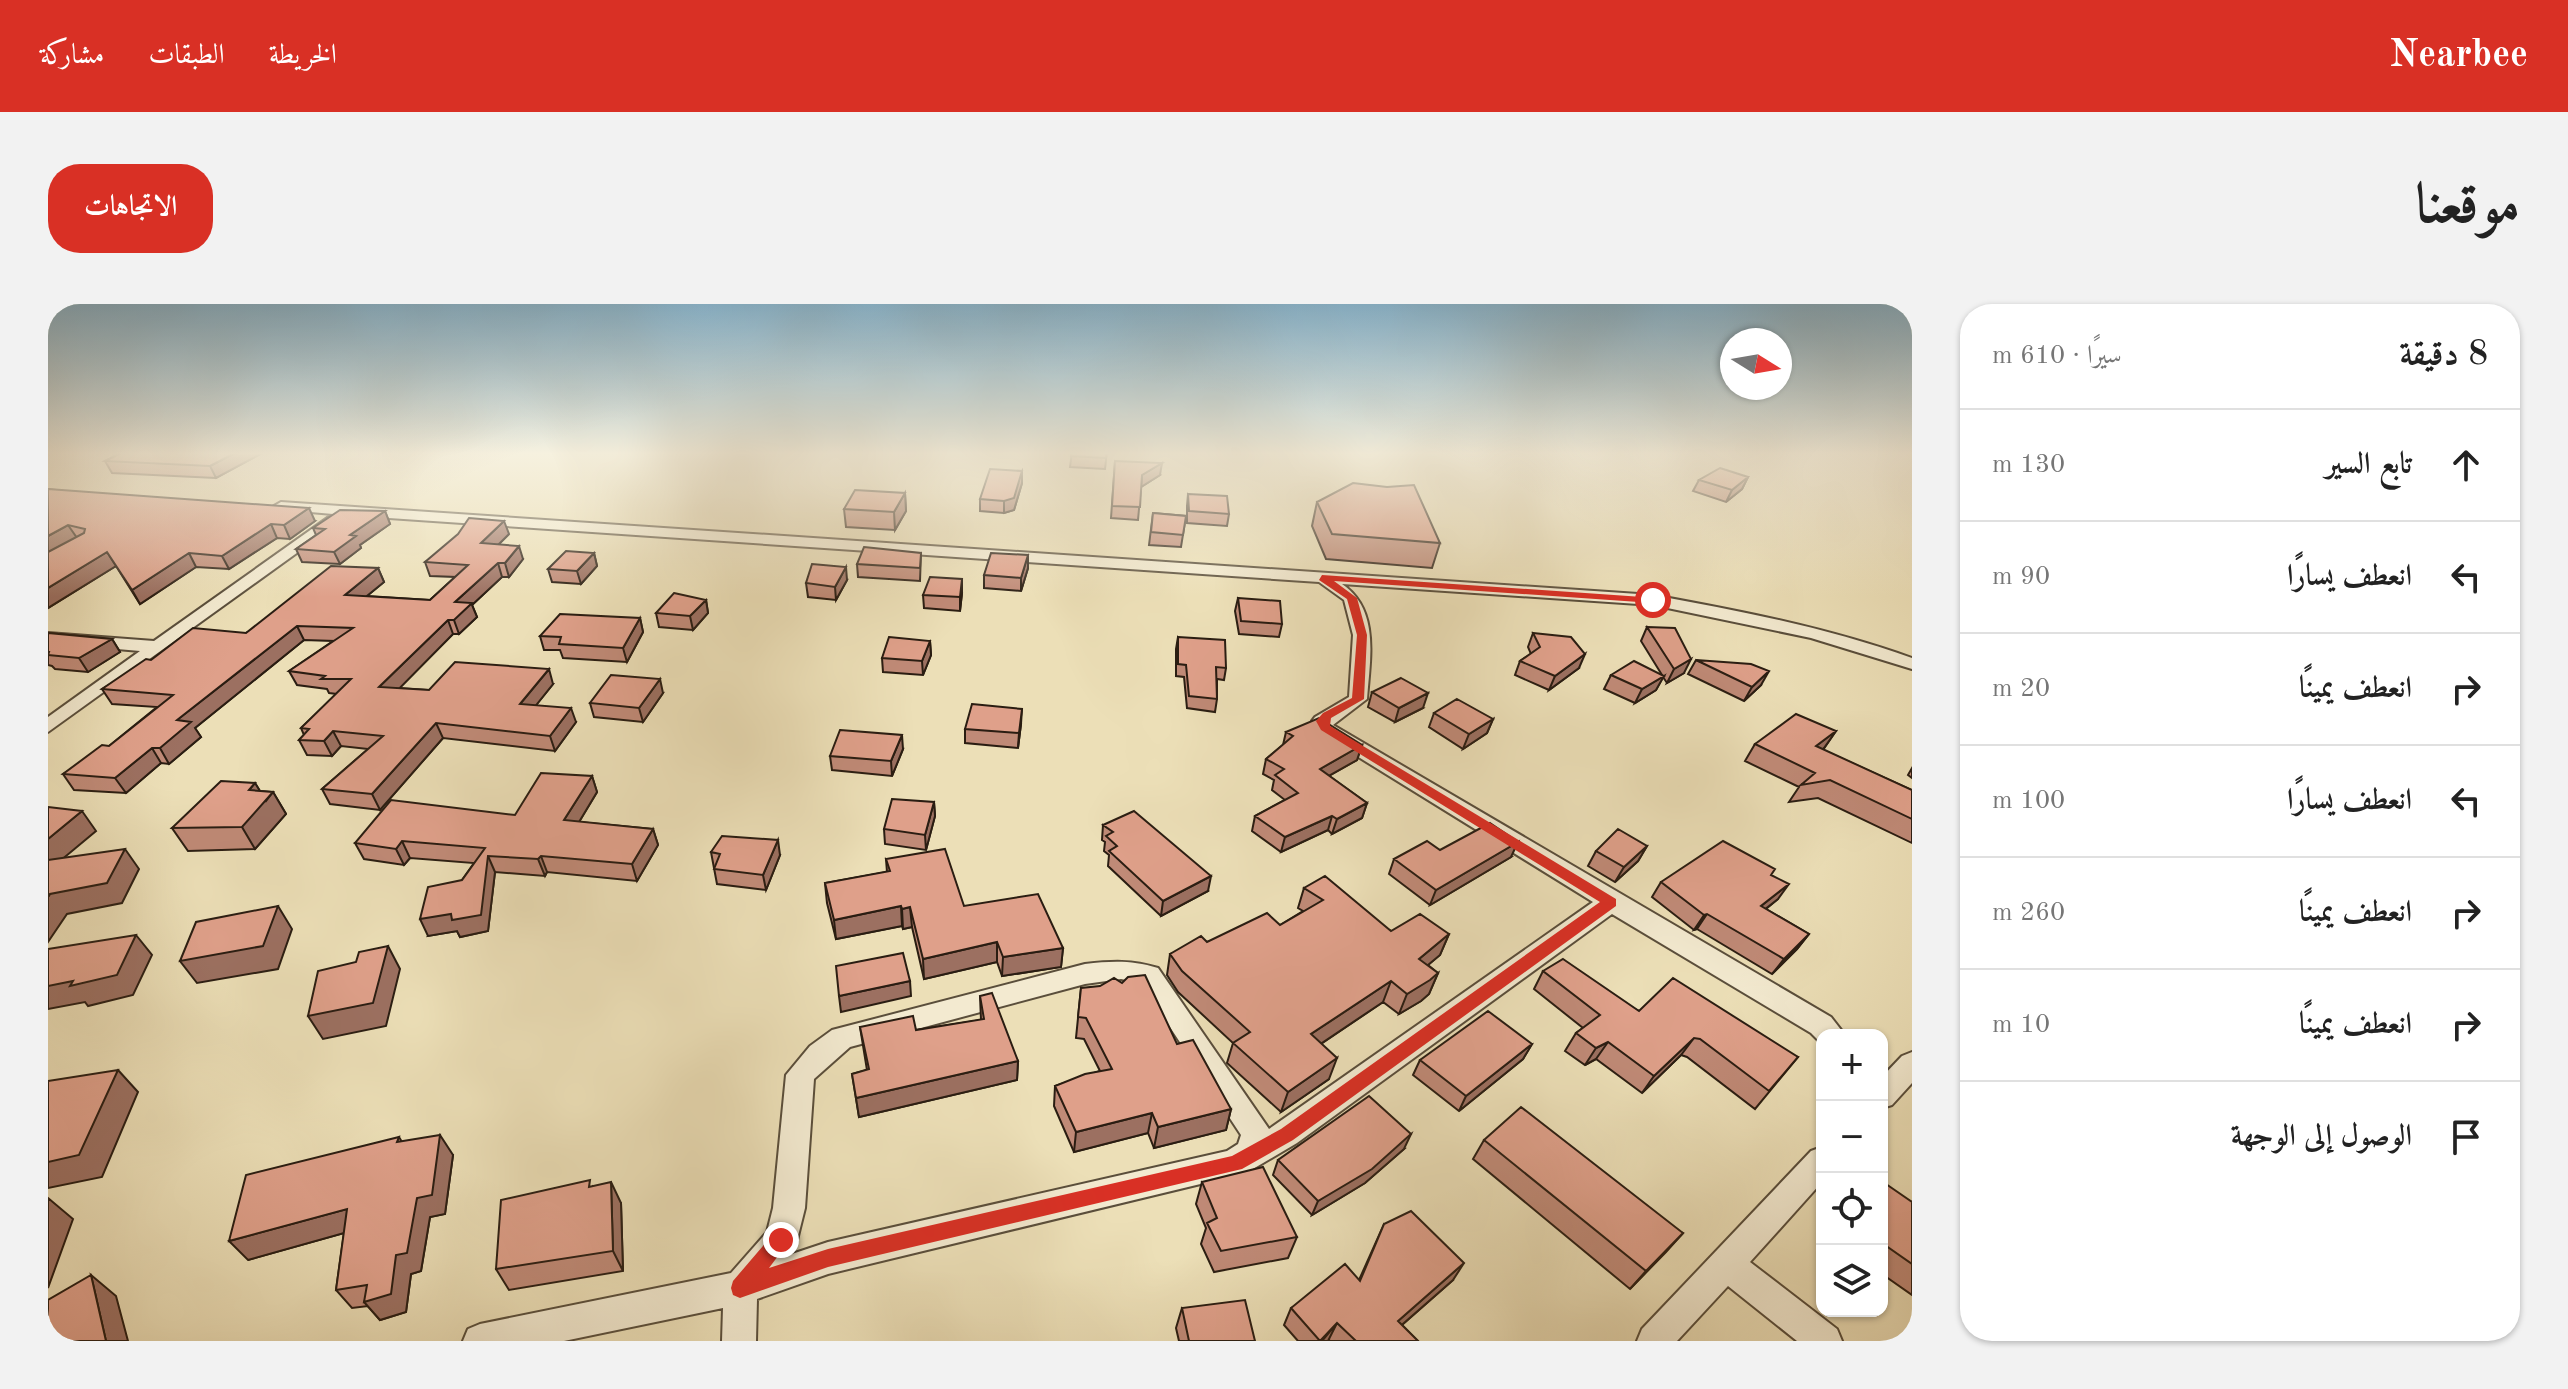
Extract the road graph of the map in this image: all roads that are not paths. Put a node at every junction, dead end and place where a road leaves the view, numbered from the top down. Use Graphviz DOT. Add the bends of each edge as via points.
graph roads {
  1 [pos="268,505"];
  2 [pos="346,510"];
  3 [pos="1322,578"];
  4 [pos="48,638"];
  5 [pos="157,647"];
  6 [pos="1912,664"];
  7 [pos="48,726"];
  8 [pos="1611,902"];
  9 [pos="1825,1029"];
  10 [pos="1912,1064"];
  11 [pos="1888,1090"];
  12 [pos="1250,1152"];
  13 [pos="1816,1167"];
  14 [pos="1726,1264"];
  15 [pos="740,1288"];
  16 [pos="480,1341"];
  17 [pos="739,1341"];
  18 [pos="1654,1341"];
  19 [pos="1825,1341"];
  1 -- 2 [label="street"];
  2 -- 3 [label="street"];
  2 -- 5 [label="street"];
  3 -- 6 [label="street" via="1653,600 1805,631"];
  3 -- 8 [label="street" via="1352,598 1362,635 1358,699 1327,715 1322,721 1325,728"];
  4 -- 5 [label="street"];
  5 -- 7 [label="street"];
  8 -- 9 [label="street"];
  8 -- 12 [label="street" via="1287,1134"];
  10 -- 11 [label="street"];
  12 -- 15 [label="street" via="1235,1163 828,1258"];
  12 -- 15 [label="street" via="1256,1133 1149,975 1135,969 1085,974 842,1038 800,1075 789,1208 781,1240"];
  13 -- 14 [label="street"];
  14 -- 18 [label="street"];
  14 -- 19 [label="street"];
  15 -- 16 [label="street"];
  15 -- 17 [label="street"];
}
